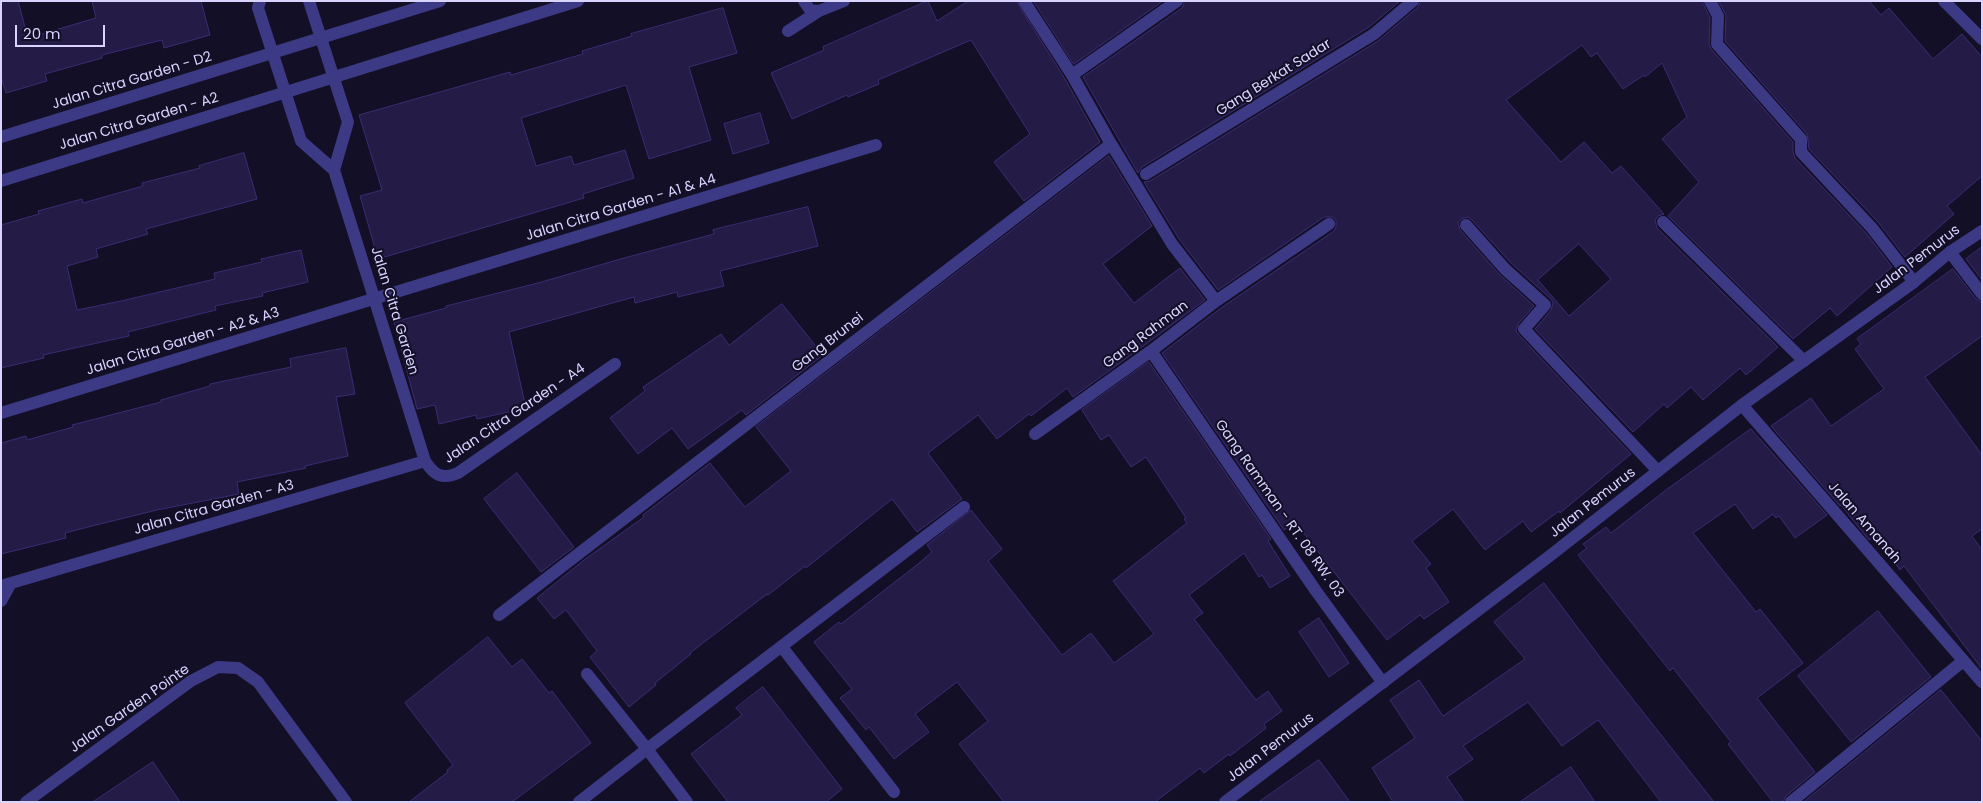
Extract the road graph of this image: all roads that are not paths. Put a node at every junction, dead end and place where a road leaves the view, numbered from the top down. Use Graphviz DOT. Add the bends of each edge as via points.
graph roads {
  1 [pos="260,1"];
  2 [pos="309,1"];
  3 [pos="440,1"];
  4 [pos="578,1"];
  5 [pos="804,1"];
  6 [pos="844,1"];
  7 [pos="1177,1"];
  8 [pos="1413,1"];
  9 [pos="1710,1"];
  10 [pos="1944,1"];
  11 [pos="1026,5"];
  12 [pos="819,11"];
  13 [pos="788,31"];
  14 [pos="322,38"];
  15 [pos="1982,39"];
  16 [pos="272,53"];
  17 [pos="1072,75"];
  18 [pos="335,77"];
  19 [pos="285,92"];
  20 [pos="1,137"];
  21 [pos="1110,142"];
  22 [pos="876,145"];
  23 [pos="334,170"];
  24 [pos="1146,174"];
  25 [pos="1,181"];
  26 [pos="1663,222"];
  27 [pos="1329,224"];
  28 [pos="1466,225"];
  29 [pos="1982,232"];
  30 [pos="1950,252"];
  31 [pos="1914,282"];
  32 [pos="1982,294"];
  33 [pos="374,299"];
  34 [pos="1216,301"];
  35 [pos="1151,351"];
  36 [pos="1804,361"];
  37 [pos="615,364"];
  38 [pos="1742,405"];
  39 [pos="1,413"];
  40 [pos="1035,434"];
  41 [pos="428,465"];
  42 [pos="1658,471"];
  43 [pos="964,507"];
  44 [pos="6,585"];
  45 [pos="1,601"];
  46 [pos="499,615"];
  47 [pos="782,647"];
  48 [pos="1963,661"];
  49 [pos="587,674"];
  50 [pos="1982,682"];
  51 [pos="1383,683"];
  52 [pos="647,750"];
  53 [pos="894,792"];
  54 [pos="26,802"];
  55 [pos="346,802"];
  56 [pos="579,802"];
  57 [pos="687,802"];
  58 [pos="1225,802"];
  59 [pos="1790,802"];
  1 -- 16 [label="street" via="258,8"];
  2 -- 14 [label="street"];
  3 -- 14 [label="street, Jalan Citra Garden - D2"];
  4 -- 18 [label="street, Jalan Citra Garden - A2"];
  5 -- 12 [label="street" via="810,10"];
  6 -- 12 [label="street"];
  7 -- 17 [label="street"];
  8 -- 24 [label="street, Gang Berkat Sadar" via="1374,34"];
  9 -- 31 [label="street" via="1718,16 1717,44 1801,139 1801,152 1872,228"];
  10 -- 15 [label="street"];
  11 -- 17 [label="street"];
  12 -- 13 [label="street"];
  14 -- 16 [label="street, Jalan Citra Garden - D2"];
  14 -- 18 [label="street"];
  16 -- 19 [label="street"];
  16 -- 20 [label="street, Jalan Citra Garden - D2"];
  17 -- 21 [label="street"];
  18 -- 19 [label="street, Jalan Citra Garden - A2"];
  18 -- 23 [label="street" via="348,122"];
  19 -- 23 [label="street" via="302,141"];
  19 -- 25 [label="street, Jalan Citra Garden - A2"];
  21 -- 34 [label="street" via="1172,244"];
  21 -- 46 [label="street, Gang Brunei" via="1104,150"];
  22 -- 33 [label="street, Jalan Citra Garden - A1 & A4"];
  23 -- 33 [label="street, Jalan Citra Garden"];
  26 -- 36 [label="street"];
  27 -- 34 [label="street"];
  28 -- 42 [label="street" via="1505,269 1545,305 1524,329"];
  29 -- 30 [label="street, Jalan Pemurus"];
  30 -- 31 [label="street, Jalan Pemurus"];
  30 -- 32 [label="street"];
  31 -- 36 [label="street, Jalan Pemurus"];
  33 -- 39 [label="street, Jalan Citra Garden - A2 & A3"];
  33 -- 41 [label="street, Jalan Citra Garden"];
  34 -- 35 [label="street, Gang Rahman"];
  35 -- 40 [label="street, Gang Rahman"];
  35 -- 51 [label="street, Gang Ramman - RT. 08 RW. 03"];
  36 -- 38 [label="street, Jalan Pemurus"];
  37 -- 41 [label="street, Jalan Citra Garden - A4" via="458,473 440,476"];
  38 -- 42 [label="street, Jalan Pemurus"];
  38 -- 48 [label="street, Jalan Amanah"];
  41 -- 44 [label="street, Jalan Citra Garden - A3"];
  42 -- 51 [label="street, Jalan Pemurus"];
  43 -- 47 [label="street"];
  44 -- 45 [label="street"];
  47 -- 52 [label="street"];
  47 -- 53 [label="street"];
  48 -- 50 [label="street, Jalan Amanah"];
  48 -- 59 [label="street"];
  49 -- 52 [label="street"];
  51 -- 58 [label="street, Jalan Pemurus"];
  52 -- 56 [label="street"];
  52 -- 57 [label="street"];
  54 -- 55 [label="street, Jalan Garden Pointe" via="191,681 218,668 238,668 258,682"];
}
